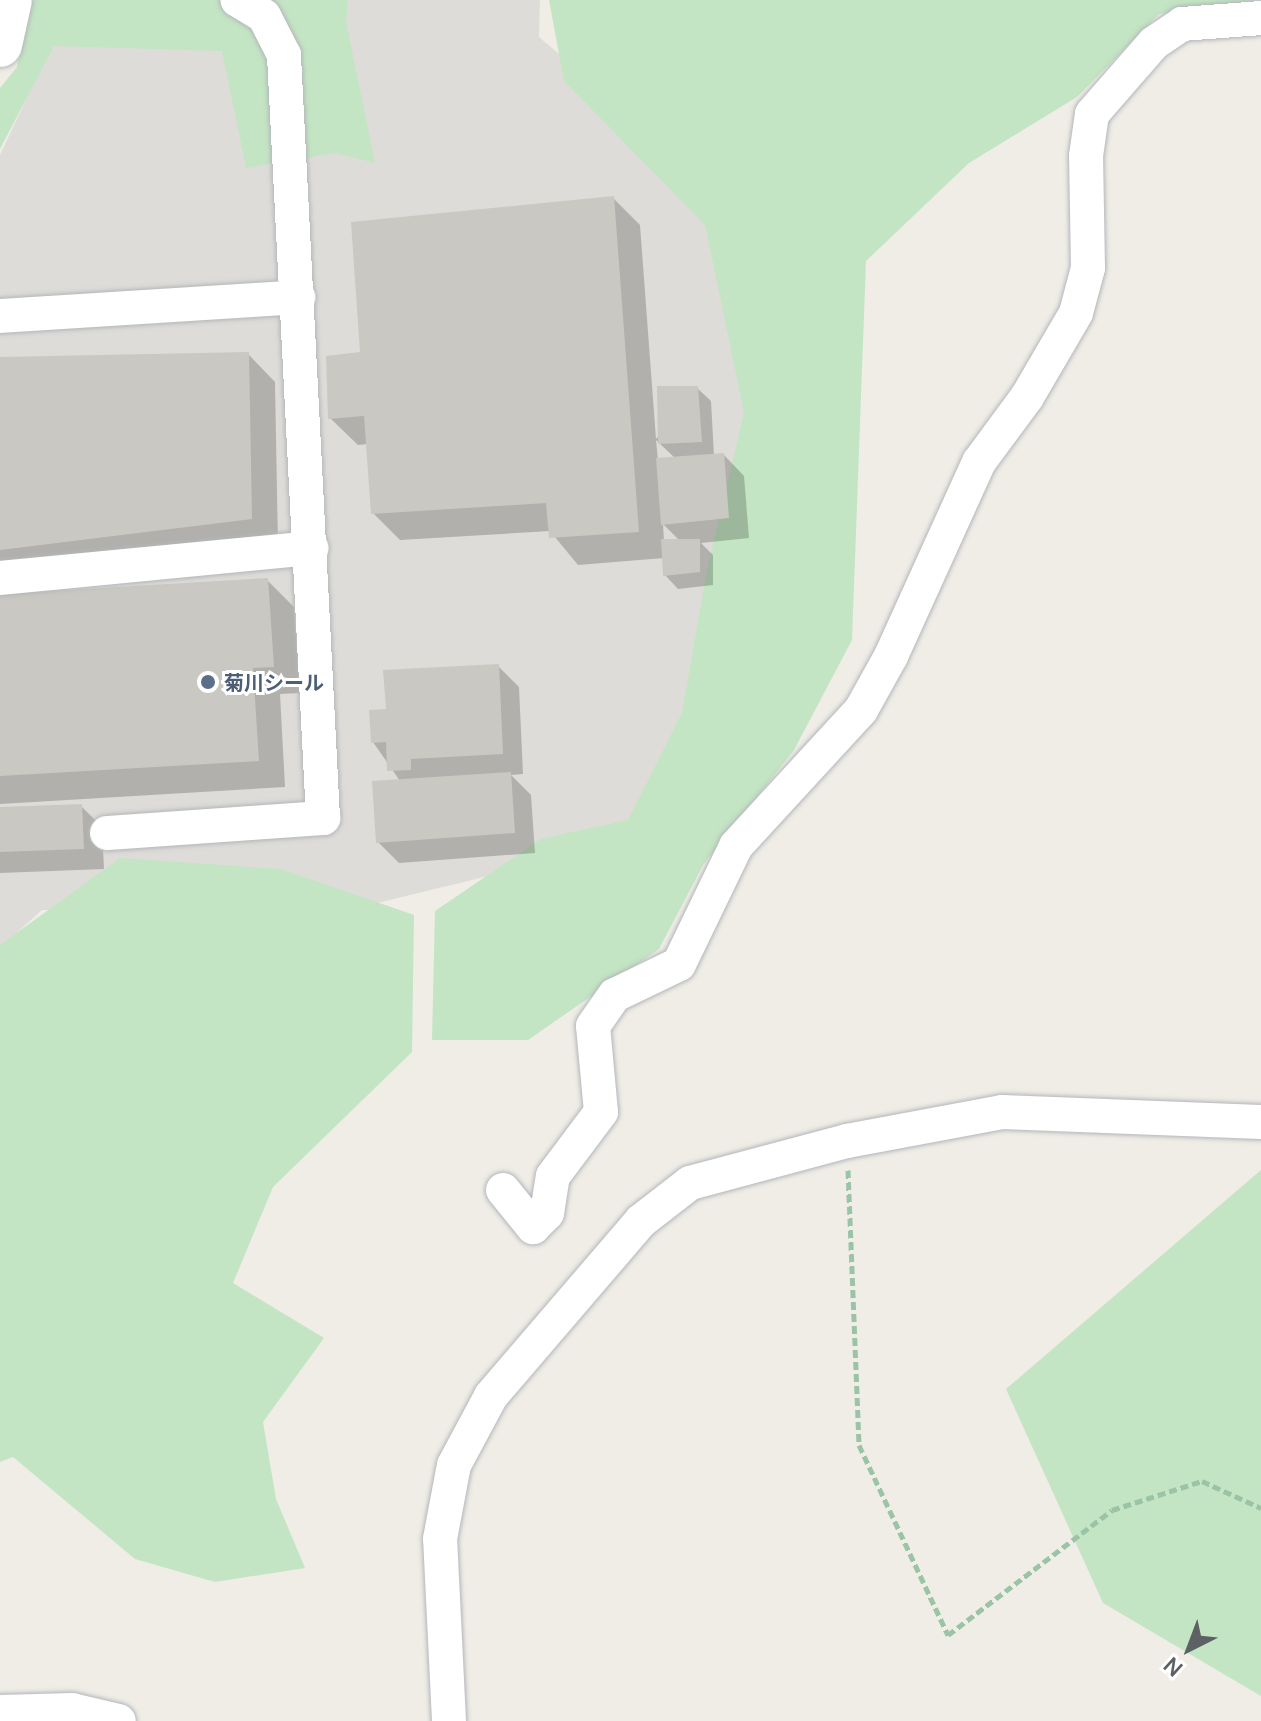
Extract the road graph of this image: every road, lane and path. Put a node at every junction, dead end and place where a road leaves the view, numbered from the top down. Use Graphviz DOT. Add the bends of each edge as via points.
graph roads {
  1 [pos="10,0"];
  2 [pos="237,0"];
  3 [pos="1261,18"];
  4 [pos="0,45"];
  5 [pos="298,297"];
  6 [pos="0,316"];
  7 [pos="312,548"];
  8 [pos="0,578"];
  9 [pos="107,833"];
  10 [pos="1261,1122"];
  11 [pos="847,1141"];
  12 [pos="503,1190"];
  13 [pos="1261,1508"];
  14 [pos="0,1712"];
  15 [pos="119,1721"];
  16 [pos="449,1721"];
  1 -- 4 [label="street"];
  2 -- 5 [label="street" via="264,16 284,55"];
  3 -- 12 [label="street" via="1182,24 1154,43 1092,114 1086,156 1088,268 1076,313 1051,361 979,462 861,710 736,846 679,964 615,995 593,1026 601,1112 553,1176 547,1213 533,1227"];
  5 -- 6 [label="street"];
  5 -- 7 [label="street"];
  7 -- 8 [label="street"];
  7 -- 9 [label="street" via="323,818"];
  10 -- 11 [label="street" via="1002,1112"];
  11 -- 13 [label="path" via="859,1445 948,1635 1112,1510 1202,1481"];
  11 -- 16 [label="street" via="690,1183 641,1221 491,1396 454,1465 440,1539"];
  14 -- 15 [label="street" via="72,1710"];
}
